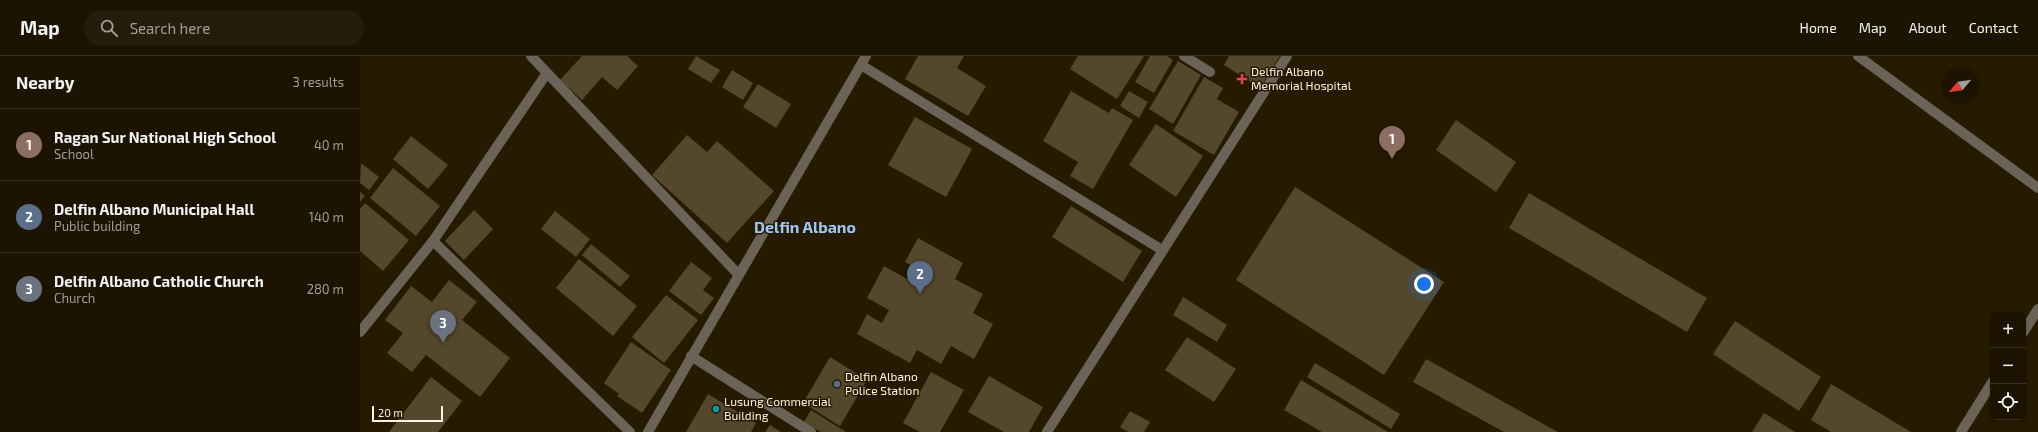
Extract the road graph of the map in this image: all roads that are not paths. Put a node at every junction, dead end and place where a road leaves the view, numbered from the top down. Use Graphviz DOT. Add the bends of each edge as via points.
graph roads {
  1 [pos="530,56"];
  2 [pos="866,56"];
  3 [pos="1184,56"];
  4 [pos="1287,56"];
  5 [pos="1858,56"];
  6 [pos="861,66"];
  7 [pos="1210,72"];
  8 [pos="547,73"];
  9 [pos="2038,188"];
  10 [pos="433,241"];
  11 [pos="1162,250"];
  12 [pos="738,274"];
  13 [pos="2038,309"];
  14 [pos="2026,328"];
  15 [pos="360,332"];
  16 [pos="691,356"];
  17 [pos="1991,384"];
  18 [pos="630,432"];
  19 [pos="648,432"];
  20 [pos="811,432"];
  21 [pos="1047,432"];
  22 [pos="1961,432"];
  1 -- 8 [label="street"];
  2 -- 6 [label="street"];
  3 -- 7 [label="street"];
  4 -- 11 [label="street"];
  5 -- 9 [label="street"];
  6 -- 11 [label="street"];
  6 -- 12 [label="street"];
  8 -- 10 [label="street"];
  8 -- 12 [label="street"];
  10 -- 15 [label="street"];
  10 -- 18 [label="street"];
  11 -- 21 [label="street"];
  12 -- 16 [label="street"];
  13 -- 14 [label="street"];
  16 -- 19 [label="street"];
  16 -- 20 [label="street"];
  17 -- 22 [label="street"];
}
